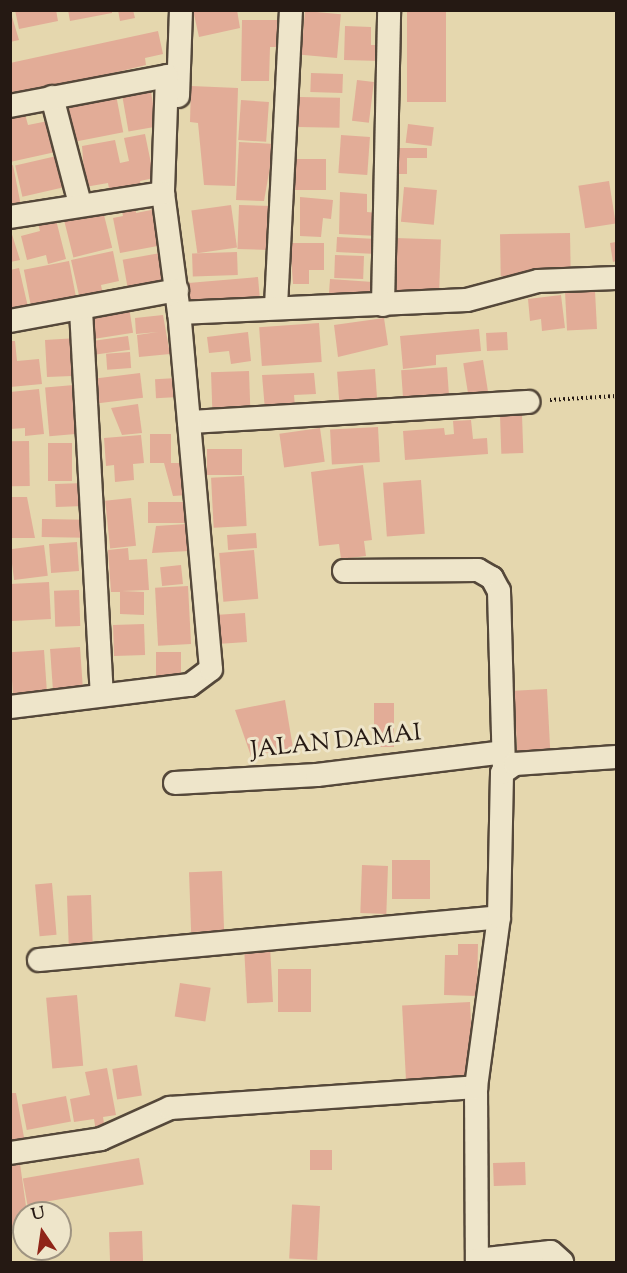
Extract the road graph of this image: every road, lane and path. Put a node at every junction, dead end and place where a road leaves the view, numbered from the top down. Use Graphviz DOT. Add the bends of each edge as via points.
graph roads {
  1 [pos="181,10"];
  2 [pos="291,10"];
  3 [pos="389,10"];
  4 [pos="173,77"];
  5 [pos="52,97"];
  6 [pos="10,106"];
  7 [pos="175,174"];
  8 [pos="163,193"];
  9 [pos="80,204"];
  10 [pos="10,217"];
  11 [pos="616,278"];
  12 [pos="177,290"];
  13 [pos="382,304"];
  14 [pos="276,306"];
  15 [pos="81,310"];
  16 [pos="179,313"];
  17 [pos="10,321"];
  18 [pos="616,396"];
  19 [pos="528,402"];
  20 [pos="189,422"];
  21 [pos="344,571"];
  22 [pos="102,693"];
  23 [pos="10,707"];
  24 [pos="616,757"];
  25 [pos="503,760"];
  26 [pos="175,783"];
  27 [pos="499,917"];
  28 [pos="39,960"];
  29 [pos="476,1087"];
  30 [pos="10,1152"];
  31 [pos="468,1262"];
  32 [pos="562,1263"];
  1 -- 4 [label="street"];
  2 -- 14 [label="street"];
  3 -- 13 [label="street"];
  4 -- 5 [label="street"];
  4 -- 7 [label="street"];
  4 -- 8 [label="street"];
  5 -- 6 [label="street"];
  5 -- 9 [label="street"];
  8 -- 9 [label="street"];
  8 -- 12 [label="street"];
  9 -- 10 [label="street"];
  11 -- 13 [label="street" via="538,282 467,300"];
  12 -- 15 [label="street"];
  12 -- 16 [label="street"];
  13 -- 14 [label="street"];
  14 -- 16 [label="street"];
  15 -- 17 [label="street"];
  15 -- 22 [label="street"];
  16 -- 20 [label="street"];
  18 -- 19 [label="path"];
  19 -- 20 [label="street"];
  20 -- 22 [label="street" via="211,669 190,685"];
  21 -- 25 [label="street" via="478,570 492,578 500,591"];
  22 -- 23 [label="street"];
  24 -- 25 [label="street, JALAN DAMAI"];
  25 -- 26 [label="street, JALAN DAMAI"];
  25 -- 27 [label="street"];
  27 -- 28 [label="street"];
  27 -- 29 [label="street"];
  29 -- 30 [label="street" via="170,1108 101,1139"];
  29 -- 31 [label="street"];
  31 -- 32 [label="street" via="551,1252"];
}
